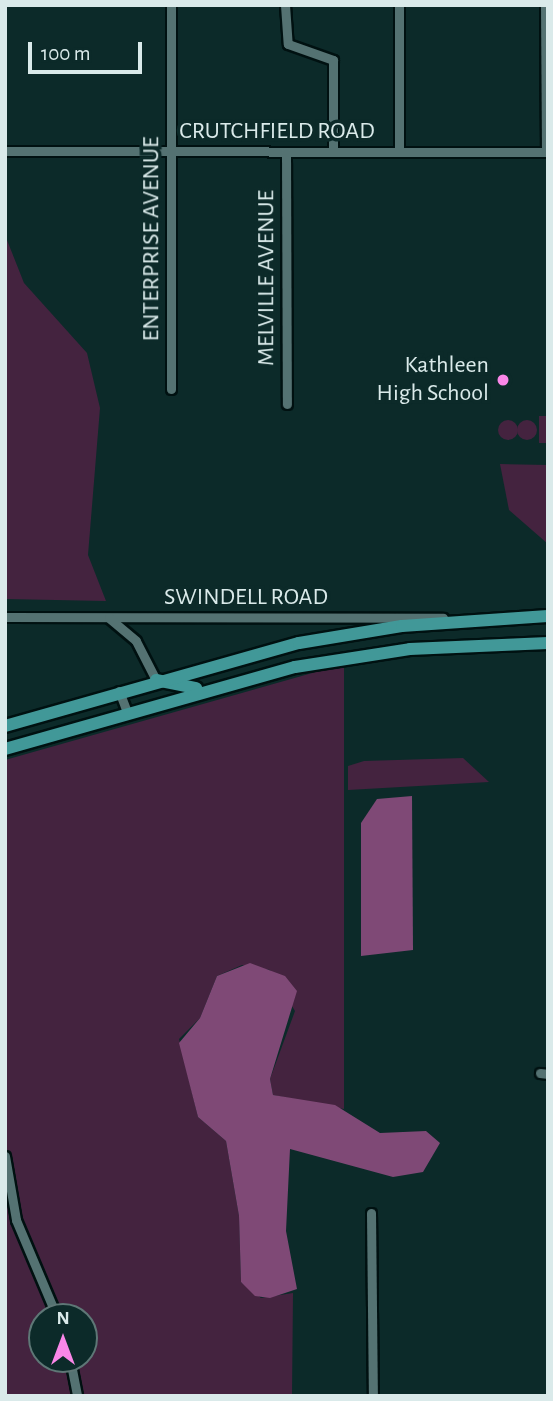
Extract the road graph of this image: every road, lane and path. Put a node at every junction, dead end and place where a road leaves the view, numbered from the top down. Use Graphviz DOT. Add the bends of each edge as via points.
graph roads {
  1 [pos="172,5"];
  2 [pos="285,5"];
  3 [pos="399,5"];
  4 [pos="545,5"];
  5 [pos="5,151"];
  6 [pos="170,151"];
  7 [pos="286,152"];
  8 [pos="333,152"];
  9 [pos="399,152"];
  10 [pos="547,152"];
  11 [pos="171,389"];
  12 [pos="287,404"];
  13 [pos="548,616"];
  14 [pos="5,617"];
  15 [pos="107,617"];
  16 [pos="145,617"];
  17 [pos="486,618"];
  18 [pos="136,641"];
  19 [pos="548,643"];
  20 [pos="156,680"];
  21 [pos="207,688"];
  22 [pos="119,691"];
  23 [pos="127,712"];
  24 [pos="5,726"];
  25 [pos="5,749"];
  26 [pos="5,1156"];
  27 [pos="371,1213"];
  28 [pos="51,1303"];
  29 [pos="73,1373"];
  30 [pos="78,1396"];
  31 [pos="373,1396"];
  1 -- 6 [label="street, ENTERPRISE AVENUE"];
  2 -- 8 [label="street" via="288,44 333,60"];
  3 -- 9 [label="street"];
  4 -- 10 [label="street"];
  5 -- 6 [label="street, CRUTCHFIELD ROAD"];
  6 -- 7 [label="street, CRUTCHFIELD ROAD"];
  6 -- 11 [label="street, ENTERPRISE AVENUE"];
  7 -- 8 [label="street, CRUTCHFIELD ROAD"];
  7 -- 12 [label="street, MELVILLE AVENUE"];
  8 -- 9 [label="street, CRUTCHFIELD ROAD"];
  9 -- 10 [label="street, CRUTCHFIELD ROAD"];
  13 -- 17 [label="main road"];
  14 -- 15 [label="street, SWINDELL ROAD"];
  15 -- 16 [label="street, SWINDELL ROAD"];
  15 -- 18 [label="street"];
  16 -- 17 [label="street, SWINDELL ROAD"];
  16 -- 18 [label="street" via="135,626"];
  17 -- 20 [label="main road" via="299,643"];
  18 -- 20 [label="street"];
  19 -- 21 [label="main road" via="357,656"];
  20 -- 21 [label="main road"];
  20 -- 22 [label="main road"];
  21 -- 23 [label="main road"];
  22 -- 23 [label="street"];
  22 -- 24 [label="main road"];
  23 -- 25 [label="main road"];
  26 -- 28 [label="street" via="16,1220"];
  27 -- 31 [label="street"];
  29 -- 30 [label="street"];
}
